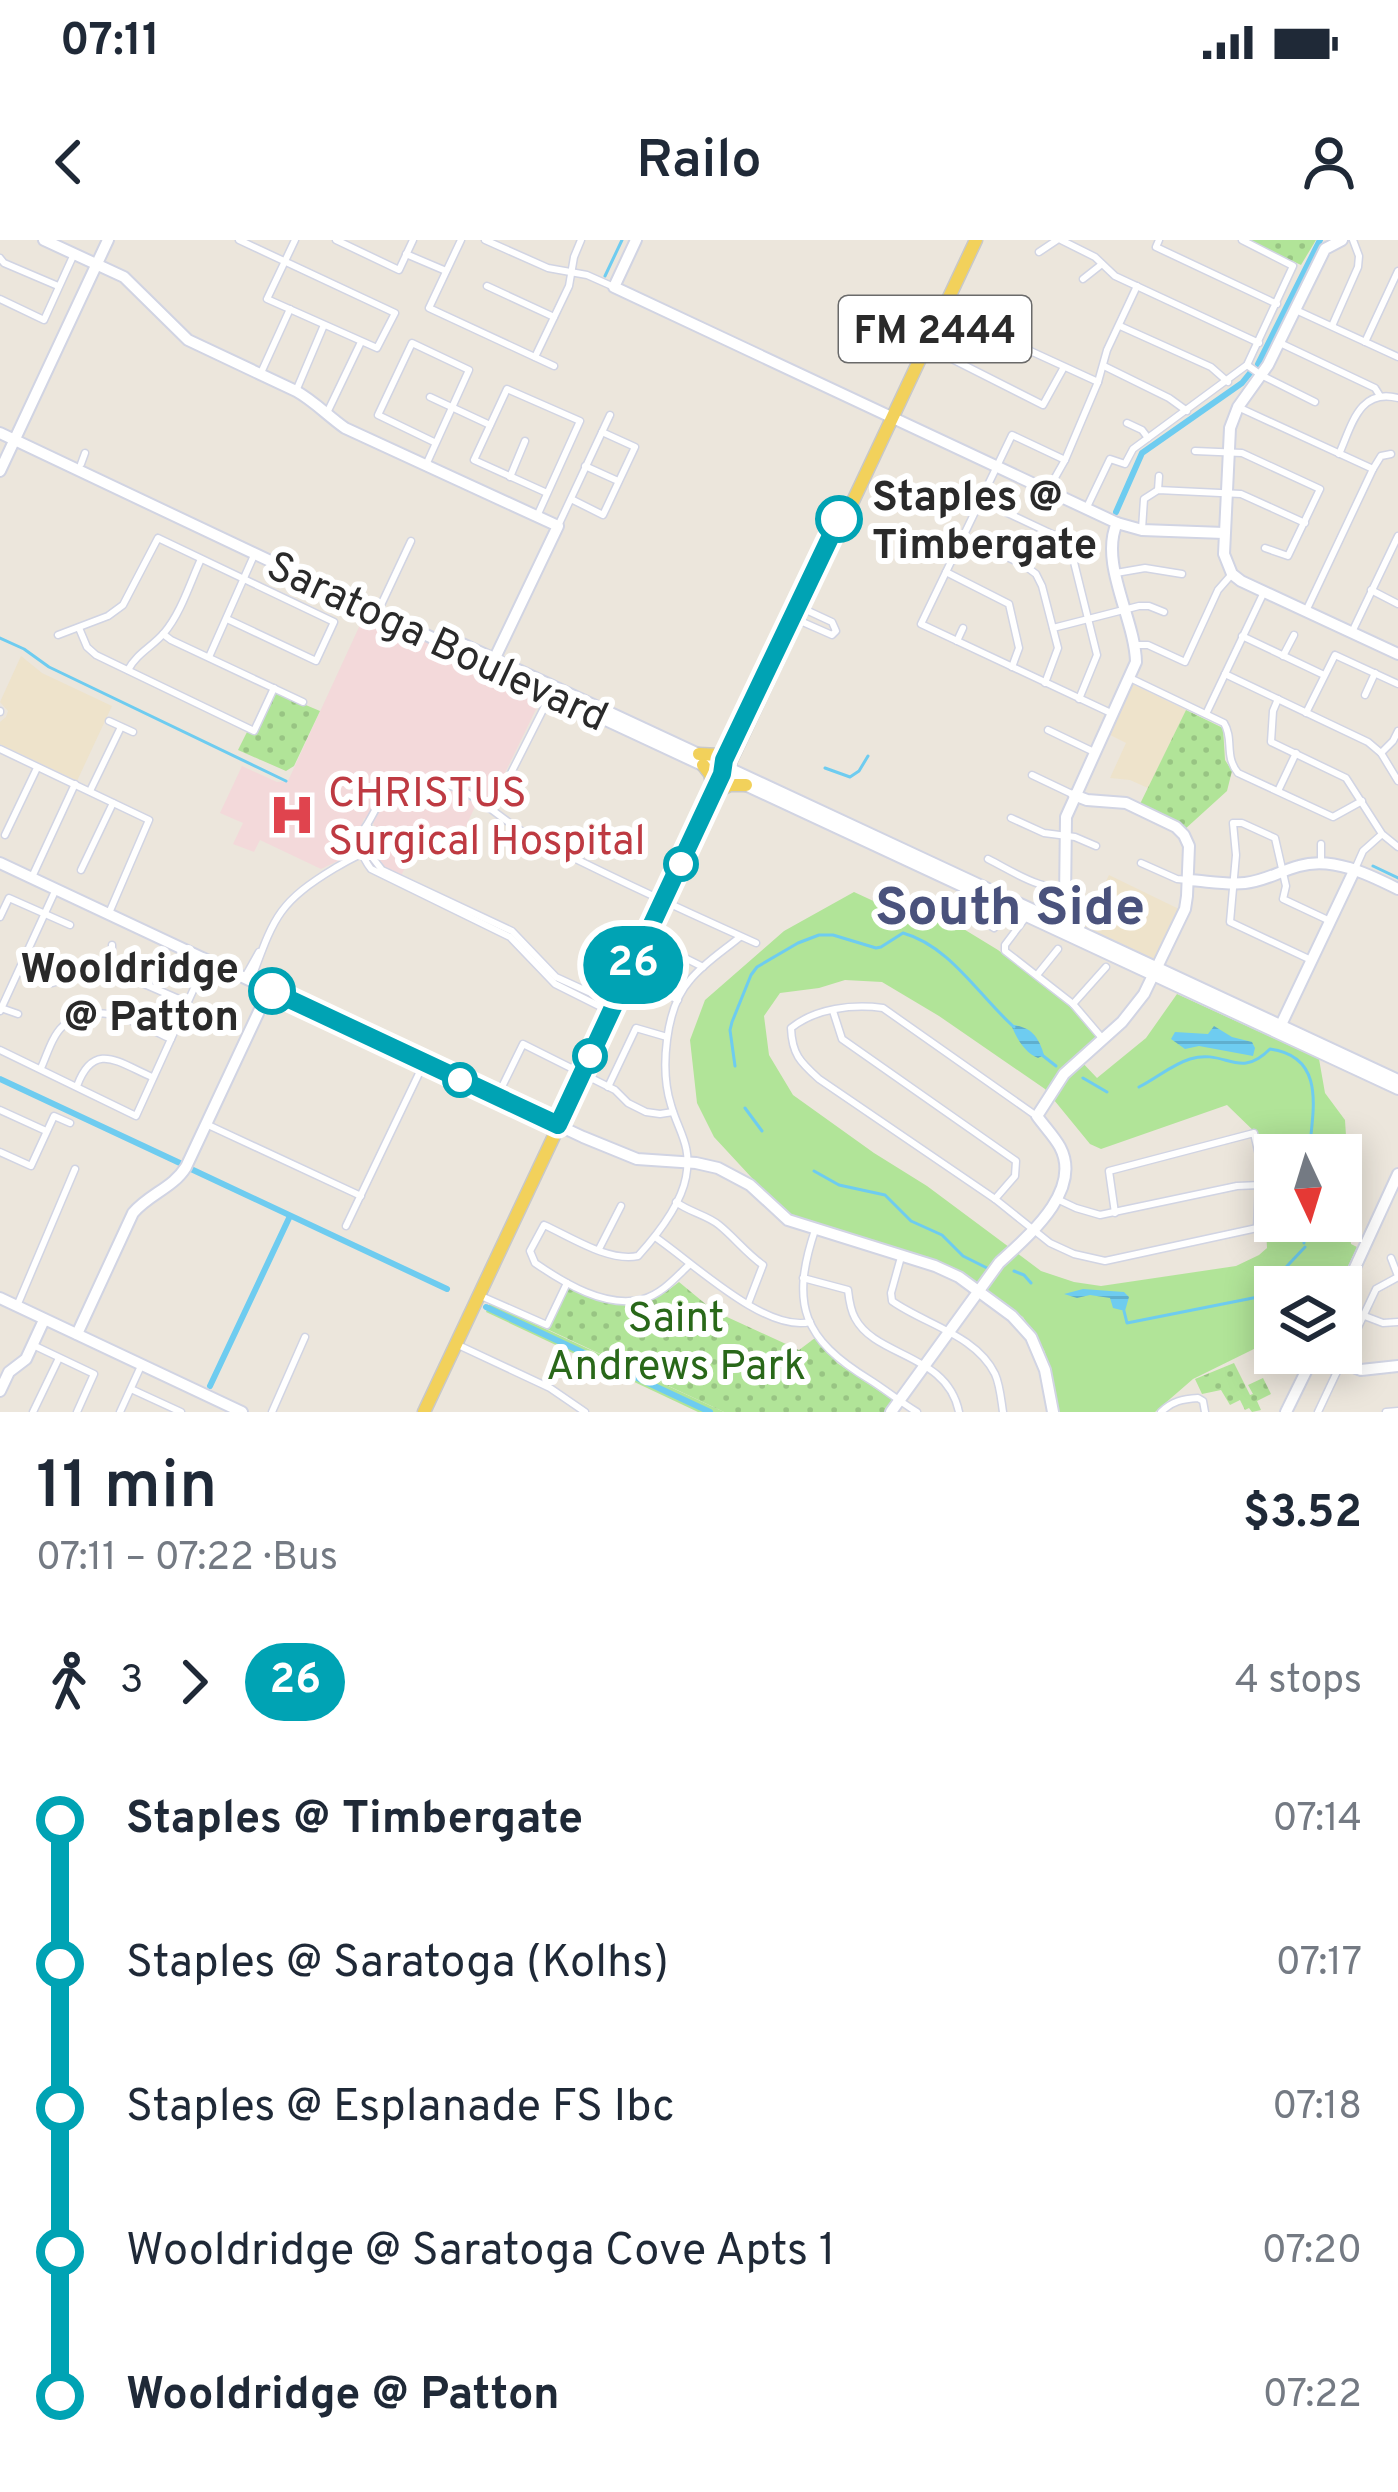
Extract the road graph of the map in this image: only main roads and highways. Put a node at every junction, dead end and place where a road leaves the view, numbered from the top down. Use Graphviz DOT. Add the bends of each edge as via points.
graph roads {
  1 [pos="973,240"];
  2 [pos="930,333"];
  3 [pos="818,571"];
  4 [pos="780,651"];
  5 [pos="734,749"];
  6 [pos="714,792"];
  7 [pos="424,1412"];
  1 -- 2 [label="main road, FM 2444"];
  1 -- 2 [label="main road, FM 2444"];
  2 -- 3 [label="main road, FM 2444"];
  3 -- 4 [label="main road, FM 2444"];
  3 -- 4 [label="main road, FM 2444"];
  4 -- 5 [label="main road, FM 2444"];
  5 -- 6 [label="main road, FM 2444"];
  5 -- 6 [label="main road" via="745,780"];
  5 -- 6 [label="main road" via="701,759"];
  6 -- 7 [label="main road"];
}
